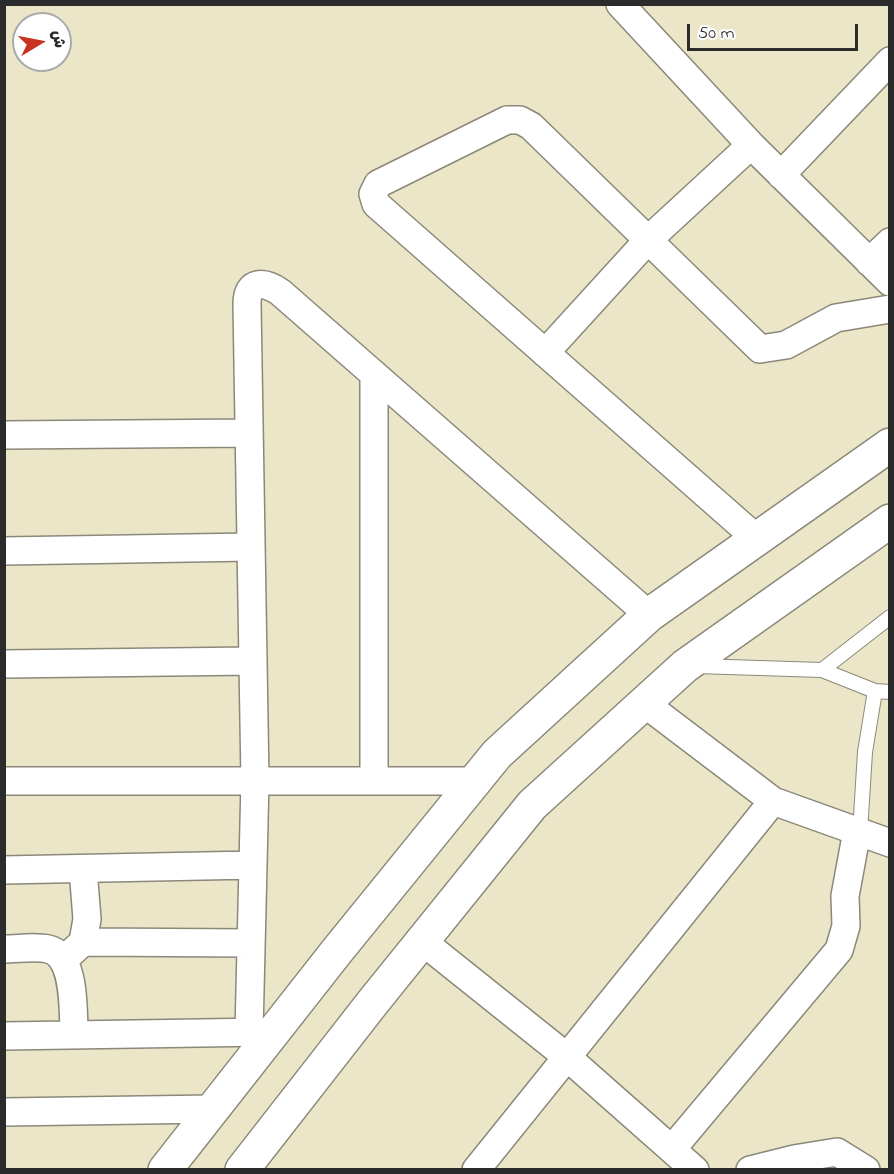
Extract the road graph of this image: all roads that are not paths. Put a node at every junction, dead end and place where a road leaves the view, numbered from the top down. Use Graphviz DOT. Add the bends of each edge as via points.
graph roads {
  1 [pos="620,4"];
  2 [pos="890,61"];
  3 [pos="751,145"];
  4 [pos="781,175"];
  5 [pos="648,240"];
  6 [pos="890,242"];
  7 [pos="869,262"];
  8 [pos="890,282"];
  9 [pos="890,309"];
  10 [pos="545,353"];
  11 [pos="374,374"];
  12 [pos="249,433"];
  13 [pos="4,435"];
  14 [pos="890,445"];
  15 [pos="890,522"];
  16 [pos="757,539"];
  17 [pos="251,547"];
  18 [pos="4,551"];
  19 [pos="649,615"];
  20 [pos="890,617"];
  21 [pos="253,661"];
  22 [pos="4,664"];
  23 [pos="685,666"];
  24 [pos="822,670"];
  25 [pos="875,691"];
  26 [pos="890,692"];
  27 [pos="644,703"];
  28 [pos="255,781"];
  29 [pos="374,781"];
  30 [pos="475,781"];
  31 [pos="4,782"];
  32 [pos="773,801"];
  33 [pos="858,832"];
  34 [pos="890,843"];
  35 [pos="253,865"];
  36 [pos="83,869"];
  37 [pos="4,870"];
  38 [pos="422,941"];
  39 [pos="251,943"];
  40 [pos="4,949"];
  41 [pos="73,951"];
  42 [pos="261,1032"];
  43 [pos="75,1035"];
  44 [pos="4,1036"];
  45 [pos="567,1057"];
  46 [pos="213,1108"];
  47 [pos="4,1112"];
  48 [pos="687,1164"];
  49 [pos="165,1170"];
  50 [pos="242,1170"];
  51 [pos="476,1170"];
  52 [pos="750,1170"];
  53 [pos="866,1170"];
  1 -- 3 [label="street"];
  2 -- 4 [label="street"];
  3 -- 4 [label="street"];
  3 -- 5 [label="street"];
  4 -- 7 [label="street"];
  5 -- 9 [label="street" via="760,349 786,345 836,318"];
  5 -- 10 [label="street"];
  5 -- 10 [label="street" via="531,126 520,120 507,120 378,184 373,194 376,204"];
  6 -- 7 [label="street"];
  7 -- 8 [label="street"];
  10 -- 16 [label="street"];
  11 -- 12 [label="street" via="280,292 259,284 247,295"];
  11 -- 19 [label="street"];
  11 -- 29 [label="street"];
  12 -- 13 [label="street"];
  12 -- 17 [label="street"];
  14 -- 16 [label="street"];
  15 -- 23 [label="street"];
  16 -- 19 [label="street"];
  17 -- 18 [label="street"];
  17 -- 21 [label="street"];
  19 -- 30 [label="street" via="497,754"];
  20 -- 24 [label="lane"];
  21 -- 22 [label="street"];
  21 -- 28 [label="street"];
  23 -- 24 [label="lane"];
  23 -- 27 [label="street"];
  24 -- 25 [label="lane"];
  25 -- 26 [label="lane"];
  25 -- 33 [label="lane"];
  27 -- 32 [label="street"];
  27 -- 38 [label="street" via="532,805"];
  28 -- 29 [label="street"];
  28 -- 31 [label="street"];
  28 -- 35 [label="street"];
  29 -- 30 [label="street"];
  30 -- 42 [label="street"];
  32 -- 33 [label="street"];
  32 -- 45 [label="street"];
  33 -- 34 [label="street"];
  33 -- 48 [label="street" via="845,897 846,926 839,950"];
  35 -- 36 [label="street"];
  35 -- 39 [label="street"];
  36 -- 37 [label="street"];
  36 -- 41 [label="street" via="87,919"];
  38 -- 45 [label="street"];
  38 -- 50 [label="street"];
  39 -- 41 [label="street"];
  39 -- 42 [label="street"];
  40 -- 41 [label="street"];
  41 -- 43 [label="street" via="70,974"];
  42 -- 43 [label="street"];
  42 -- 46 [label="street"];
  43 -- 44 [label="street"];
  45 -- 48 [label="street"];
  45 -- 51 [label="street"];
  46 -- 47 [label="street"];
  46 -- 49 [label="street"];
  52 -- 53 [label="street" via="837,1152"];
}
